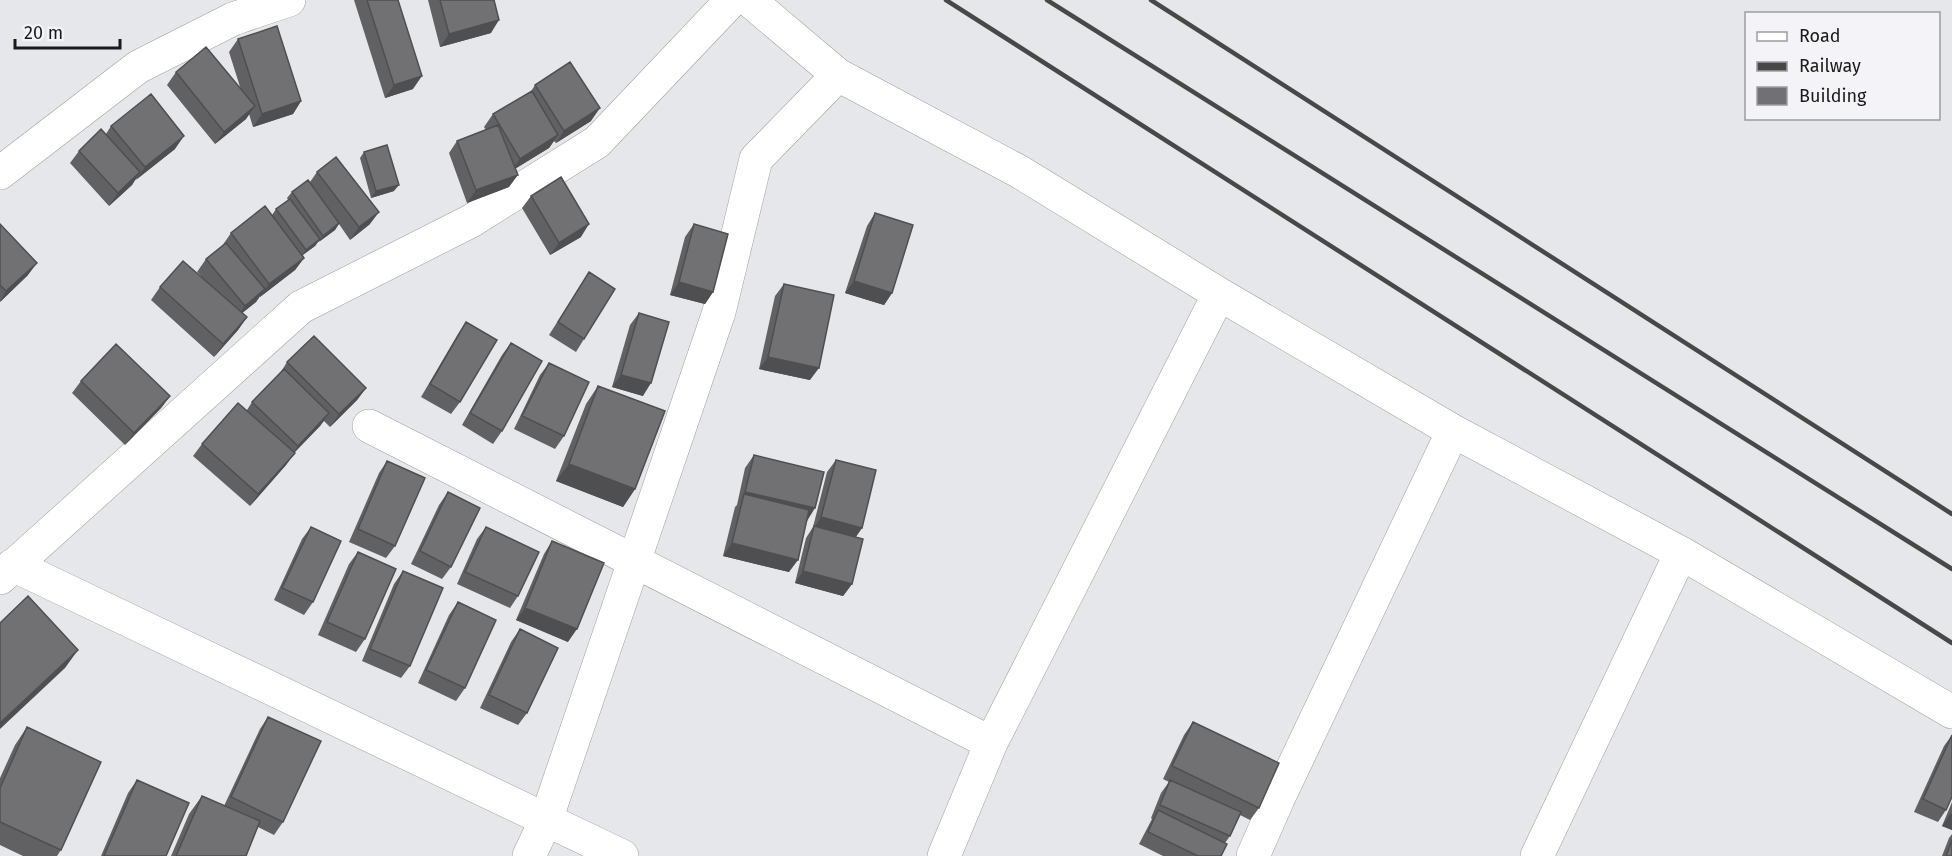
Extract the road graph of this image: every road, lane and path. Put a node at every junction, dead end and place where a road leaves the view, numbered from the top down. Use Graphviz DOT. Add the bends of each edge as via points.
graph roads {
  1 [pos="289,0"];
  2 [pos="732,0"];
  3 [pos="749,0"];
  4 [pos="838,75"];
  5 [pos="0,173"];
  6 [pos="1219,294"];
  7 [pos="369,426"];
  8 [pos="1453,431"];
  9 [pos="1681,553"];
  10 [pos="633,561"];
  11 [pos="7,571"];
  12 [pos="1952,712"];
  13 [pos="992,743"];
  14 [pos="546,820"];
  15 [pos="530,856"];
  16 [pos="622,856"];
  17 [pos="944,856"];
  18 [pos="1253,856"];
  19 [pos="1537,856"];
  1 -- 5 [label="street" via="233,19 138,67"];
  2 -- 11 [label="street" via="597,142 471,221 301,308"];
  3 -- 4 [label="street"];
  4 -- 6 [label="street" via="1020,172"];
  4 -- 10 [label="street" via="756,159 719,312"];
  6 -- 8 [label="street"];
  6 -- 13 [label="street"];
  7 -- 10 [label="street"];
  8 -- 9 [label="street"];
  8 -- 18 [label="street"];
  9 -- 12 [label="street"];
  9 -- 19 [label="street"];
  10 -- 13 [label="street"];
  10 -- 14 [label="street"];
  11 -- 14 [label="street"];
  13 -- 17 [label="street"];
  14 -- 15 [label="street"];
  14 -- 16 [label="street"];
}
